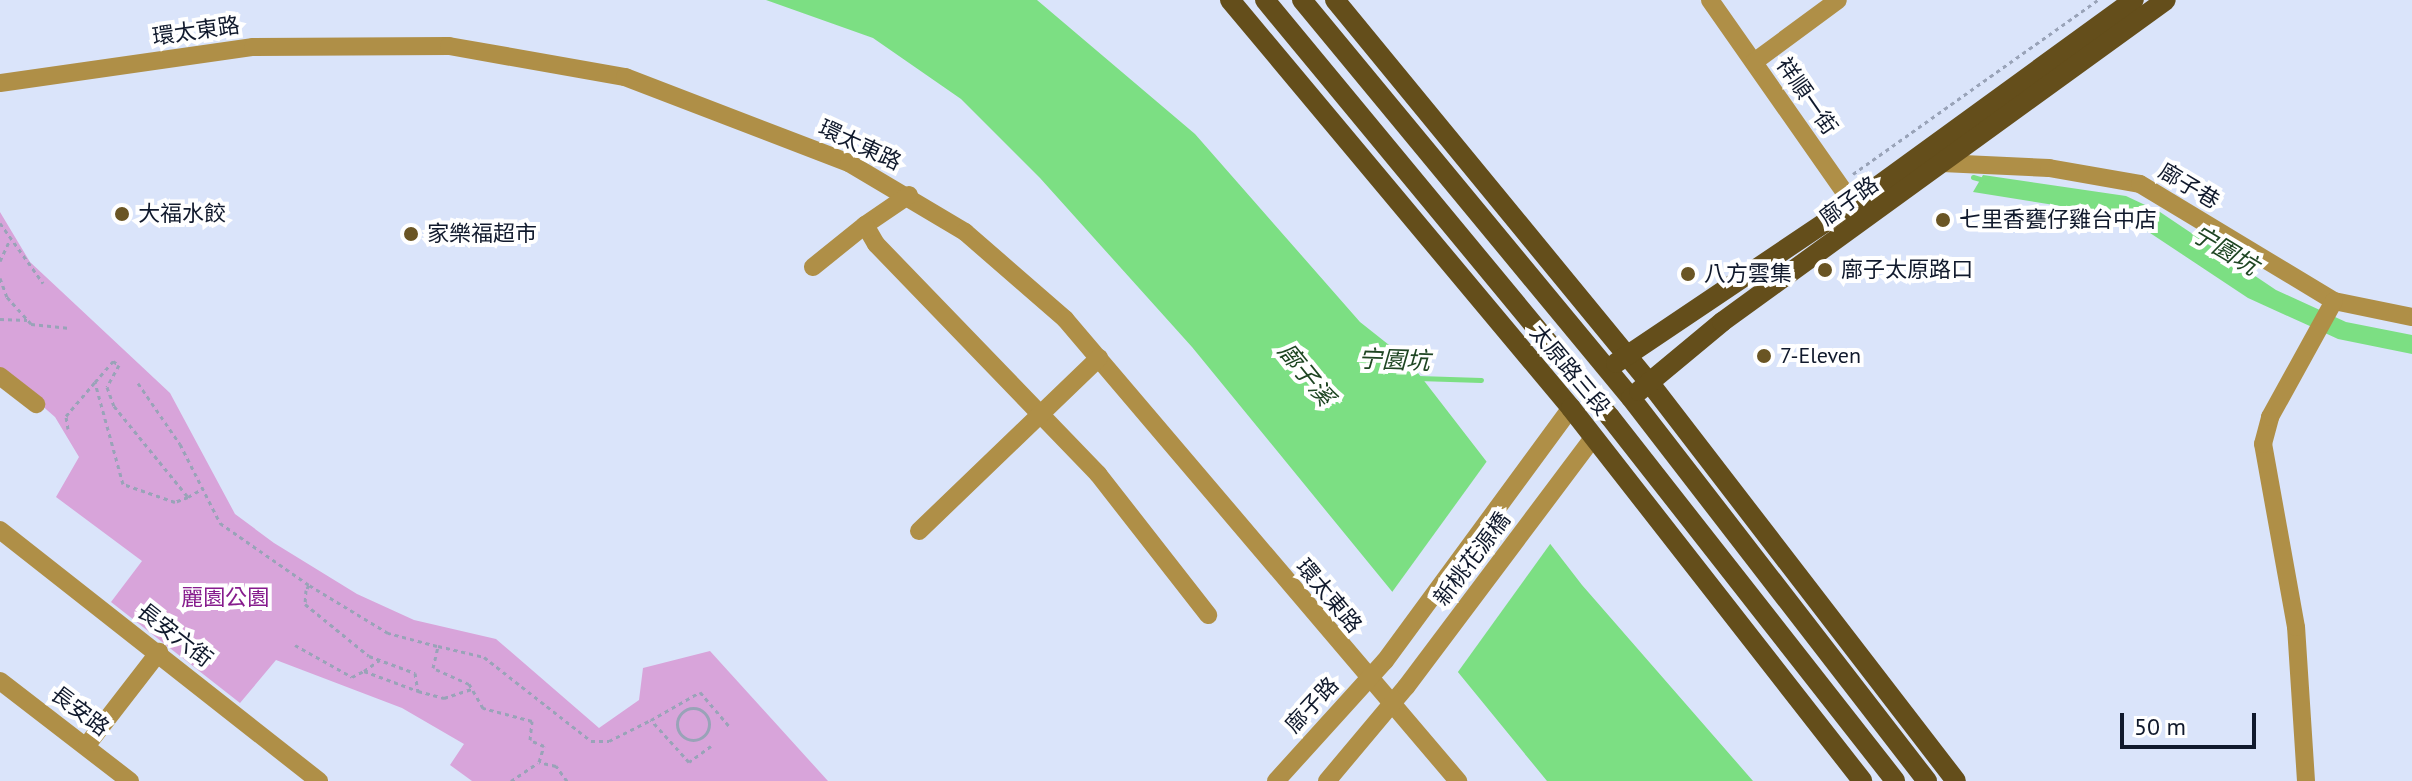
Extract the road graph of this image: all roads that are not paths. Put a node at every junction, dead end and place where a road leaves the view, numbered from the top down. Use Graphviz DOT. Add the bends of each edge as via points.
graph roads {
  1 [pos="1230,0"];
  2 [pos="1265,0"];
  3 [pos="1302,0"];
  4 [pos="1335,0"];
  5 [pos="1710,0"];
  6 [pos="1838,0"];
  7 [pos="2134,0"];
  8 [pos="2166,0"];
  9 [pos="1754,62"];
  10 [pos="0,83"];
  11 [pos="1936,156"];
  12 [pos="909,195"];
  13 [pos="1858,212"];
  14 [pos="865,225"];
  15 [pos="813,267"];
  16 [pos="2332,305"];
  17 [pos="2412,317"];
  18 [pos="1625,356"];
  19 [pos="1099,358"];
  20 [pos="1607,370"];
  21 [pos="0,376"];
  22 [pos="1649,382"];
  23 [pos="1587,391"];
  24 [pos="1631,398"];
  25 [pos="36,404"];
  26 [pos="1571,408"];
  27 [pos="1040,414"];
  28 [pos="1610,417"];
  29 [pos="1552,435"];
  30 [pos="1594,437"];
  31 [pos="1576,459"];
  32 [pos="0,530"];
  33 [pos="919,531"];
  34 [pos="1208,615"];
  35 [pos="159,652"];
  36 [pos="1385,661"];
  37 [pos="1368,680"];
  38 [pos="0,681"];
  39 [pos="1393,704"];
  40 [pos="87,745"];
  41 [pos="130,781"];
  42 [pos="319,781"];
  43 [pos="1276,781"];
  44 [pos="1327,781"];
  45 [pos="1458,781"];
  46 [pos="1862,781"];
  47 [pos="1895,781"];
  48 [pos="1927,781"];
  49 [pos="1956,781"];
  50 [pos="2306,781"];
  1 -- 26 [label="main road, 太原路三段"];
  2 -- 23 [label="main road, 太原路三段"];
  3 -- 20 [label="main road, 太原路三段"];
  4 -- 18 [label="main road"];
  5 -- 9 [label="street, 祥順一街"];
  6 -- 9 [label="street"];
  7 -- 11 [label="main road, 廍子路"];
  8 -- 11 [label="main road, 廍子路"];
  9 -- 13 [label="street, 祥順一街"];
  10 -- 12 [label="street, 環太東路" via="253,47 449,46 625,77 849,163"];
  11 -- 13 [label="main road, 廍子路"];
  11 -- 16 [label="street, 廍子巷" via="2140,184"];
  12 -- 14 [label="street"];
  12 -- 19 [label="street, 環太東路" via="1042,296"];
  13 -- 18 [label="main road, 廍子路"];
  13 -- 22 [label="main road, 廍子路"];
  14 -- 15 [label="street"];
  14 -- 27 [label="street" via="876,244"];
  16 -- 17 [label="street, 廍子巷"];
  16 -- 50 [label="street" via="2270,417 2263,444 2296,627"];
  18 -- 20 [label="main road, 廍子路"];
  18 -- 22 [label="main road"];
  19 -- 27 [label="street"];
  19 -- 37 [label="street, 環太東路"];
  20 -- 23 [label="main road, 廍子路"];
  20 -- 24 [label="main road, 太原路三段"];
  21 -- 25 [label="street"];
  22 -- 24 [label="main road, 廍子路"];
  22 -- 49 [label="main road"];
  23 -- 26 [label="main road, 廍子路"];
  23 -- 28 [label="main road, 太原路三段"];
  24 -- 28 [label="main road, 廍子路"];
  24 -- 48 [label="main road, 太原路三段"];
  26 -- 29 [label="street, 廍子路"];
  26 -- 30 [label="main road, 太原路三段"];
  27 -- 33 [label="street"];
  27 -- 34 [label="street" via="1114,493"];
  28 -- 30 [label="main road, 廍子路"];
  28 -- 47 [label="main road, 太原路三段"];
  29 -- 36 [label="street, 新桃花源橋"];
  30 -- 31 [label="street, 廍子路"];
  30 -- 46 [label="main road, 太原路三段"];
  31 -- 39 [label="street, 新桃花源橋"];
  32 -- 35 [label="street, 長安六街"];
  35 -- 40 [label="street"];
  35 -- 42 [label="street, 長安六街"];
  36 -- 37 [label="street, 廍子路"];
  37 -- 39 [label="street, 環太東路"];
  37 -- 43 [label="street, 廍子路"];
  38 -- 40 [label="street, 長安路"];
  39 -- 44 [label="street"];
  39 -- 45 [label="street, 環太東路"];
  40 -- 41 [label="street, 長安路"];
}
